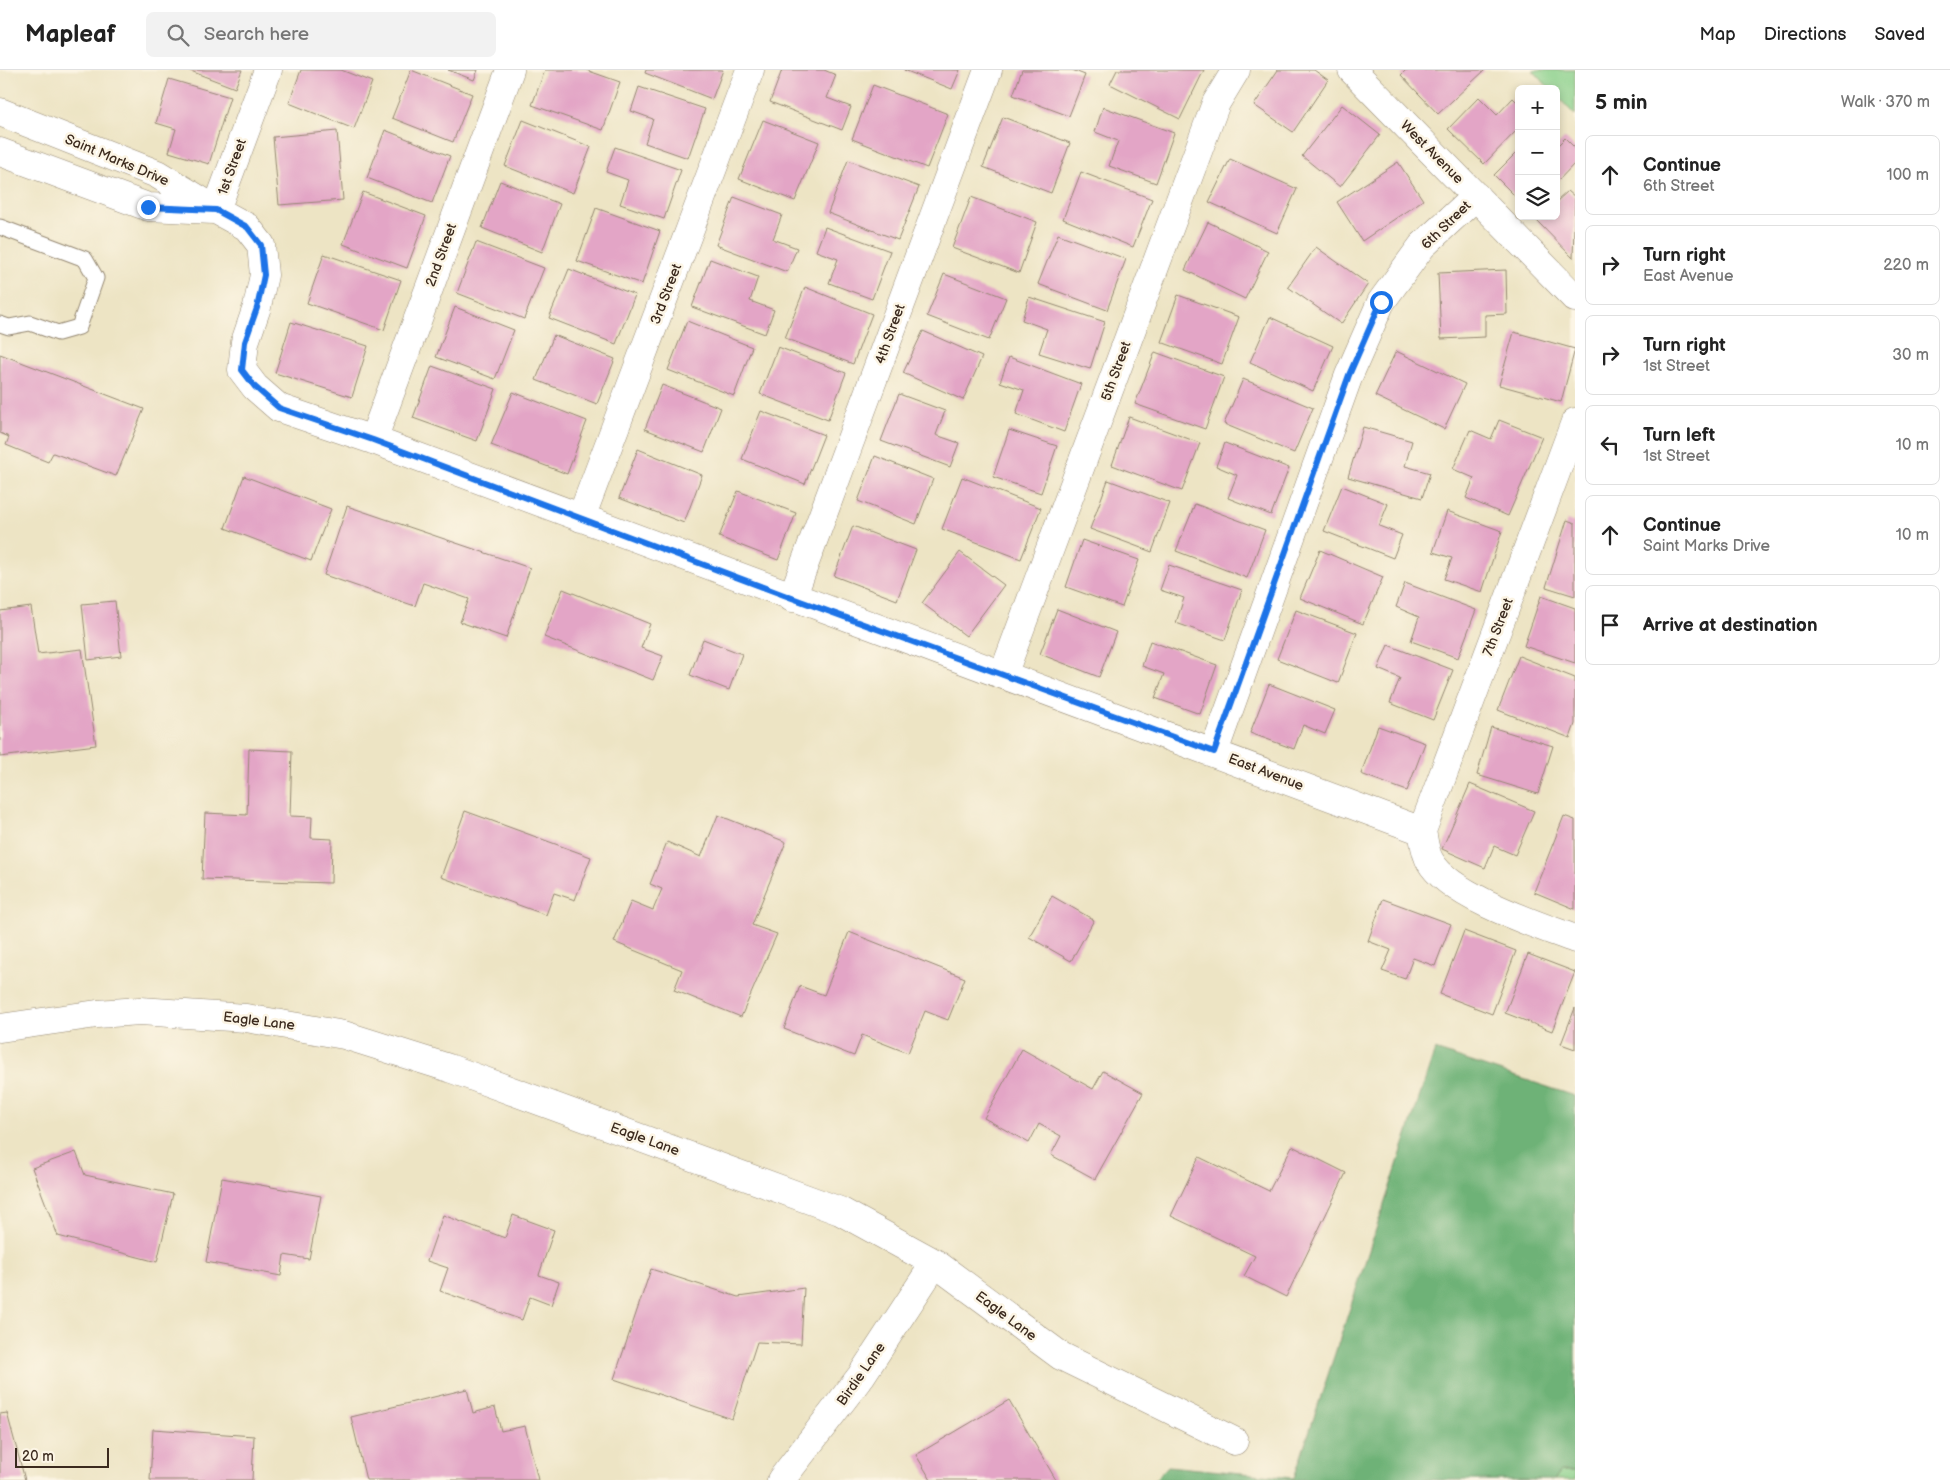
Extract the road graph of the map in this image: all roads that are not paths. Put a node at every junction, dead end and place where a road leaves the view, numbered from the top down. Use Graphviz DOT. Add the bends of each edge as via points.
graph roads {
  1 [pos="268,70"];
  2 [pos="510,70"];
  3 [pos="750,70"];
  4 [pos="988,70"];
  5 [pos="1236,70"];
  6 [pos="1352,70"];
  7 [pos="0,112"];
  8 [pos="0,152"];
  9 [pos="1476,196"];
  10 [pos="216,210"];
  11 [pos="0,227"];
  12 [pos="1575,298"];
  13 [pos="0,324"];
  14 [pos="255,387"];
  15 [pos="1575,422"];
  16 [pos="373,440"];
  17 [pos="582,518"];
  18 [pos="792,598"];
  19 [pos="1003,675"];
  20 [pos="1214,752"];
  21 [pos="1422,831"];
  22 [pos="1575,939"];
  23 [pos="0,1028"];
  24 [pos="935,1263"];
  25 [pos="1234,1441"];
  26 [pos="780,1480"];
  1 -- 10 [label="street, 1st Street"];
  2 -- 16 [label="street, 2nd Street"];
  3 -- 17 [label="street, 3rd Street"];
  4 -- 18 [label="street, 4th Street"];
  5 -- 19 [label="street, 5th Street" via="1216,102"];
  6 -- 9 [label="street, West Avenue"];
  7 -- 10 [label="street, Saint Marks Drive" via="157,174"];
  8 -- 10 [label="street, Saint Marks Drive" via="148,207"];
  9 -- 12 [label="street, West Avenue"];
  9 -- 20 [label="street, 6th Street" via="1422,246 1381,302 1349,375"];
  10 -- 14 [label="street, 1st Street" via="247,227 261,245 264,275 245,342 242,370"];
  11 -- 13 [label="lane" via="85,259 96,278 79,327 58,333 30,323 9,327"];
  14 -- 16 [label="street, East Avenue" via="279,408"];
  15 -- 21 [label="street, 7th Street"];
  16 -- 17 [label="street, East Avenue"];
  17 -- 18 [label="street, East Avenue"];
  18 -- 19 [label="street, East Avenue"];
  19 -- 20 [label="street, East Avenue"];
  20 -- 21 [label="street, East Avenue"];
  21 -- 22 [label="street" via="1429,861 1444,879 1503,912"];
  23 -- 24 [label="street, Eagle Lane" via="140,1011 246,1018 344,1035 449,1068 840,1211"];
  24 -- 25 [label="street, Eagle Lane" via="1061,1356"];
  24 -- 26 [label="street, Birdie Lane" via="862,1376"];
}
